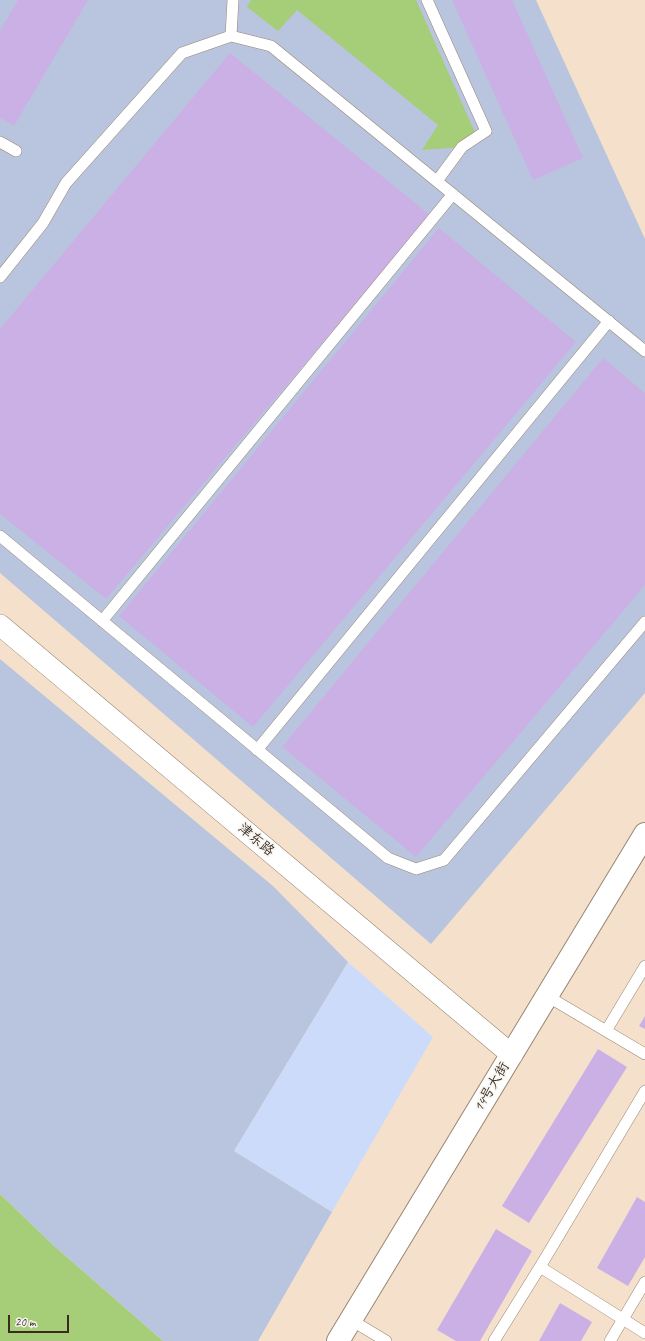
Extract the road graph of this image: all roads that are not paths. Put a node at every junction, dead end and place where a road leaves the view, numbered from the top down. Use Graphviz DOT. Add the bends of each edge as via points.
graph roads {
  1 [pos="233,0"];
  2 [pos="427,0"];
  3 [pos="231,36"];
  4 [pos="0,142"];
  5 [pos="16,151"];
  6 [pos="437,181"];
  7 [pos="453,194"];
  8 [pos="0,277"];
  9 [pos="609,321"];
  10 [pos="645,351"];
  11 [pos="0,536"];
  12 [pos="102,621"];
  13 [pos="645,622"];
  14 [pos="0,625"];
  15 [pos="257,750"];
  16 [pos="645,834"];
  17 [pos="645,966"];
  18 [pos="547,996"];
  19 [pos="606,1031"];
  20 [pos="645,1054"];
  21 [pos="512,1055"];
  22 [pos="645,1091"];
  23 [pos="540,1267"];
  24 [pos="645,1282"];
  25 [pos="623,1319"];
  26 [pos="351,1320"];
  27 [pos="645,1333"];
  28 [pos="338,1341"];
  29 [pos="386,1341"];
  30 [pos="494,1341"];
  31 [pos="610,1341"];
  1 -- 3 [label="lane"];
  2 -- 6 [label="lane" via="486,131 462,148"];
  3 -- 6 [label="lane" via="271,46"];
  3 -- 8 [label="lane" via="182,53 66,183 43,223"];
  4 -- 5 [label="lane"];
  6 -- 7 [label="lane"];
  7 -- 9 [label="lane"];
  7 -- 12 [label="lane"];
  9 -- 10 [label="lane"];
  9 -- 15 [label="lane"];
  11 -- 12 [label="lane"];
  12 -- 15 [label="lane"];
  13 -- 15 [label="lane" via="444,860 416,869 388,858"];
  14 -- 21 [label="street, 津东路"];
  16 -- 18 [label="street, 14号大街"];
  17 -- 19 [label="lane"];
  18 -- 19 [label="lane"];
  18 -- 21 [label="street, 14号大街"];
  19 -- 20 [label="lane"];
  21 -- 26 [label="street, 14号大街"];
  22 -- 23 [label="lane"];
  23 -- 25 [label="lane"];
  23 -- 30 [label="lane"];
  24 -- 25 [label="lane"];
  25 -- 27 [label="lane"];
  25 -- 31 [label="lane"];
  26 -- 28 [label="street, 14号大街"];
  26 -- 29 [label="lane"];
}
